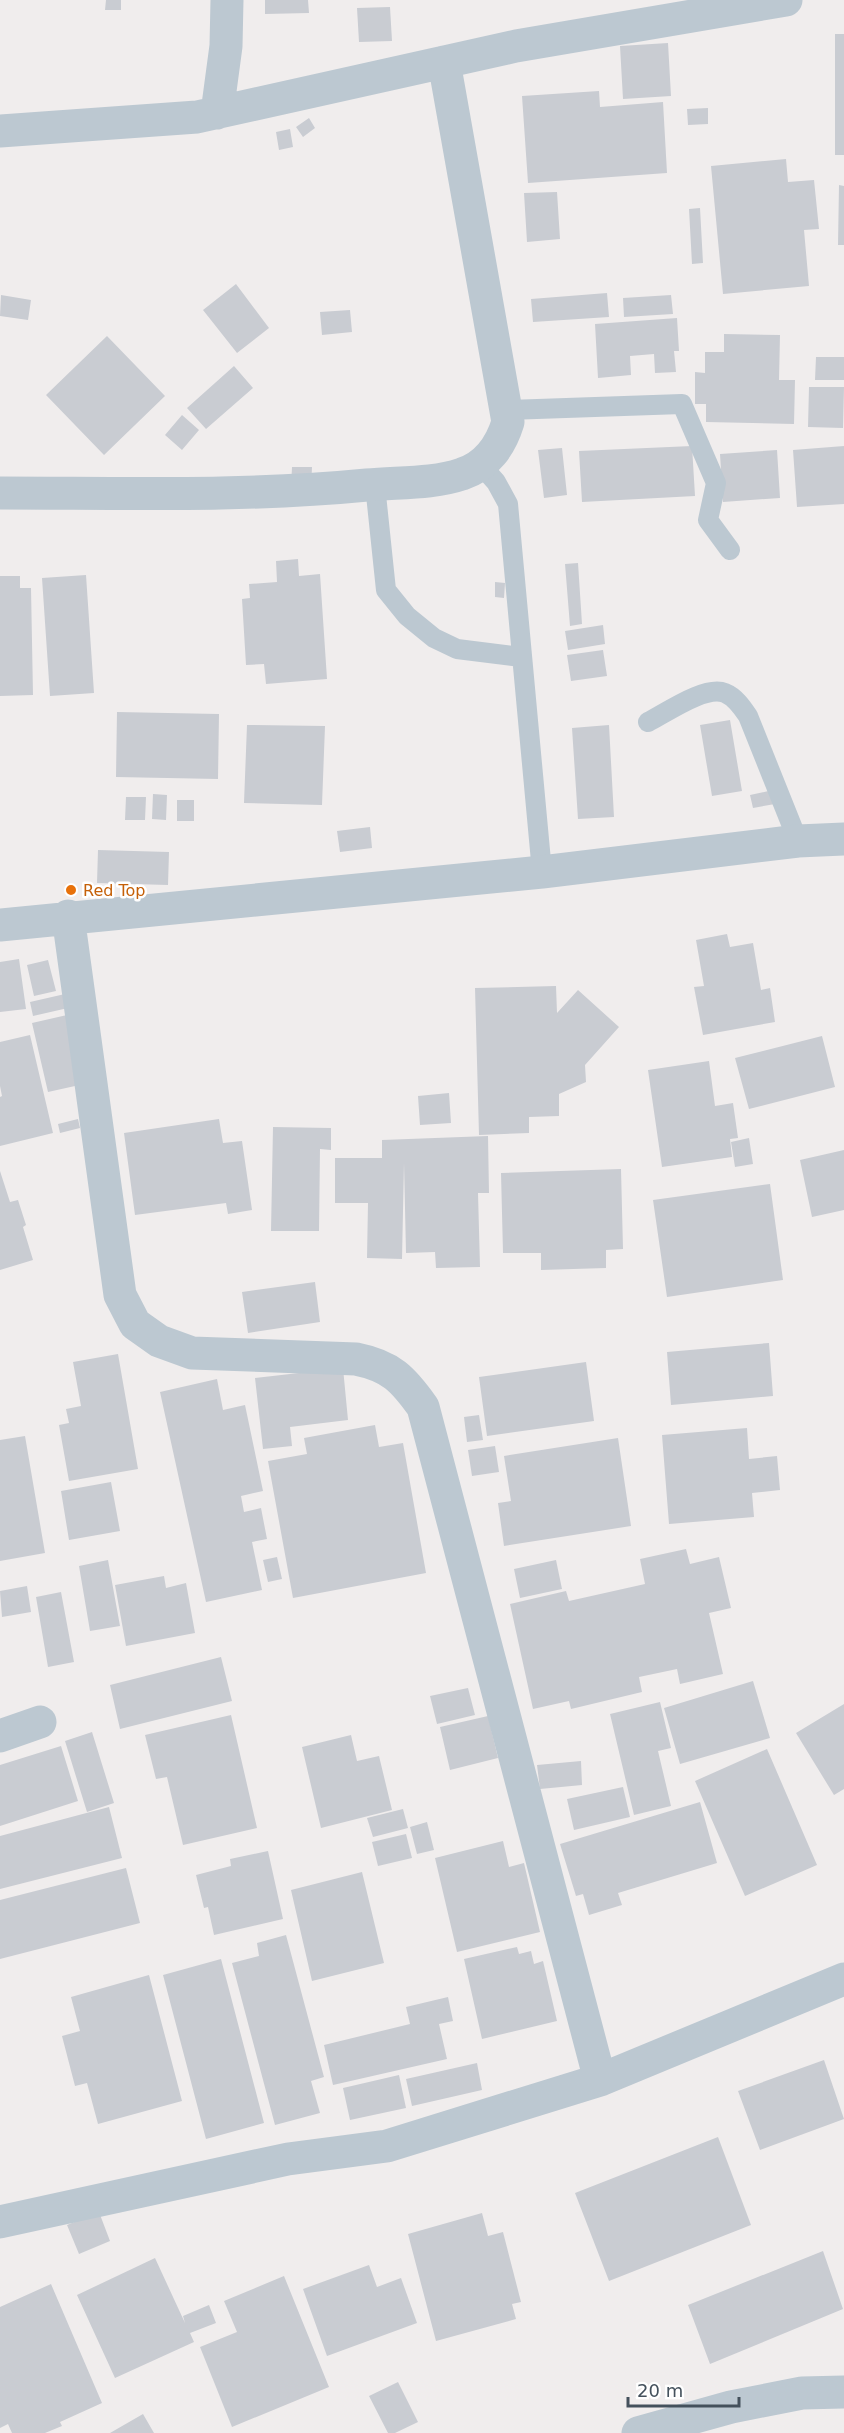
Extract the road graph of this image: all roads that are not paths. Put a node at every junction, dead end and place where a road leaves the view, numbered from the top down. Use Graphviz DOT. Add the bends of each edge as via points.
graph roads {
  1 [pos="227,0"];
  2 [pos="786,0"];
  3 [pos="444,62"];
  4 [pos="217,113"];
  5 [pos="0,131"];
  6 [pos="505,410"];
  7 [pos="480,464"];
  8 [pos="375,485"];
  9 [pos="0,493"];
  10 [pos="730,550"];
  11 [pos="522,657"];
  12 [pos="648,722"];
  13 [pos="844,839"];
  14 [pos="798,841"];
  15 [pos="542,872"];
  16 [pos="69,916"];
  17 [pos="0,925"];
  18 [pos="40,1722"];
  19 [pos="0,1736"];
  20 [pos="844,1979"];
  21 [pos="600,2080"];
  22 [pos="0,2222"];
  23 [pos="844,2392"];
  24 [pos="638,2433"];
  1 -- 4 [label="street" via="226,46"];
  2 -- 3 [label="street"];
  3 -- 4 [label="street"];
  3 -- 6 [label="street"];
  4 -- 5 [label="street"];
  6 -- 7 [label="street" via="508,422 502,441"];
  6 -- 10 [label="lane" via="682,404 716,483 708,520"];
  7 -- 8 [label="street" via="464,474"];
  7 -- 11 [label="lane" via="496,482 507,504"];
  8 -- 9 [label="street" via="297,492"];
  8 -- 11 [label="lane" via="386,590 406,616 434,638 457,649"];
  11 -- 15 [label="lane"];
  12 -- 14 [label="lane" via="706,692 724,692 738,702 748,716"];
  13 -- 14 [label="street"];
  14 -- 15 [label="street"];
  15 -- 16 [label="street"];
  16 -- 17 [label="street"];
  16 -- 21 [label="street" via="120,1295 135,1324 159,1341 192,1353 356,1359 374,1363 401,1378 423,1407"];
  18 -- 19 [label="street"];
  20 -- 21 [label="street"];
  21 -- 22 [label="street" via="387,2146 288,2159"];
  23 -- 24 [label="street" via="801,2393 731,2407"];
}
